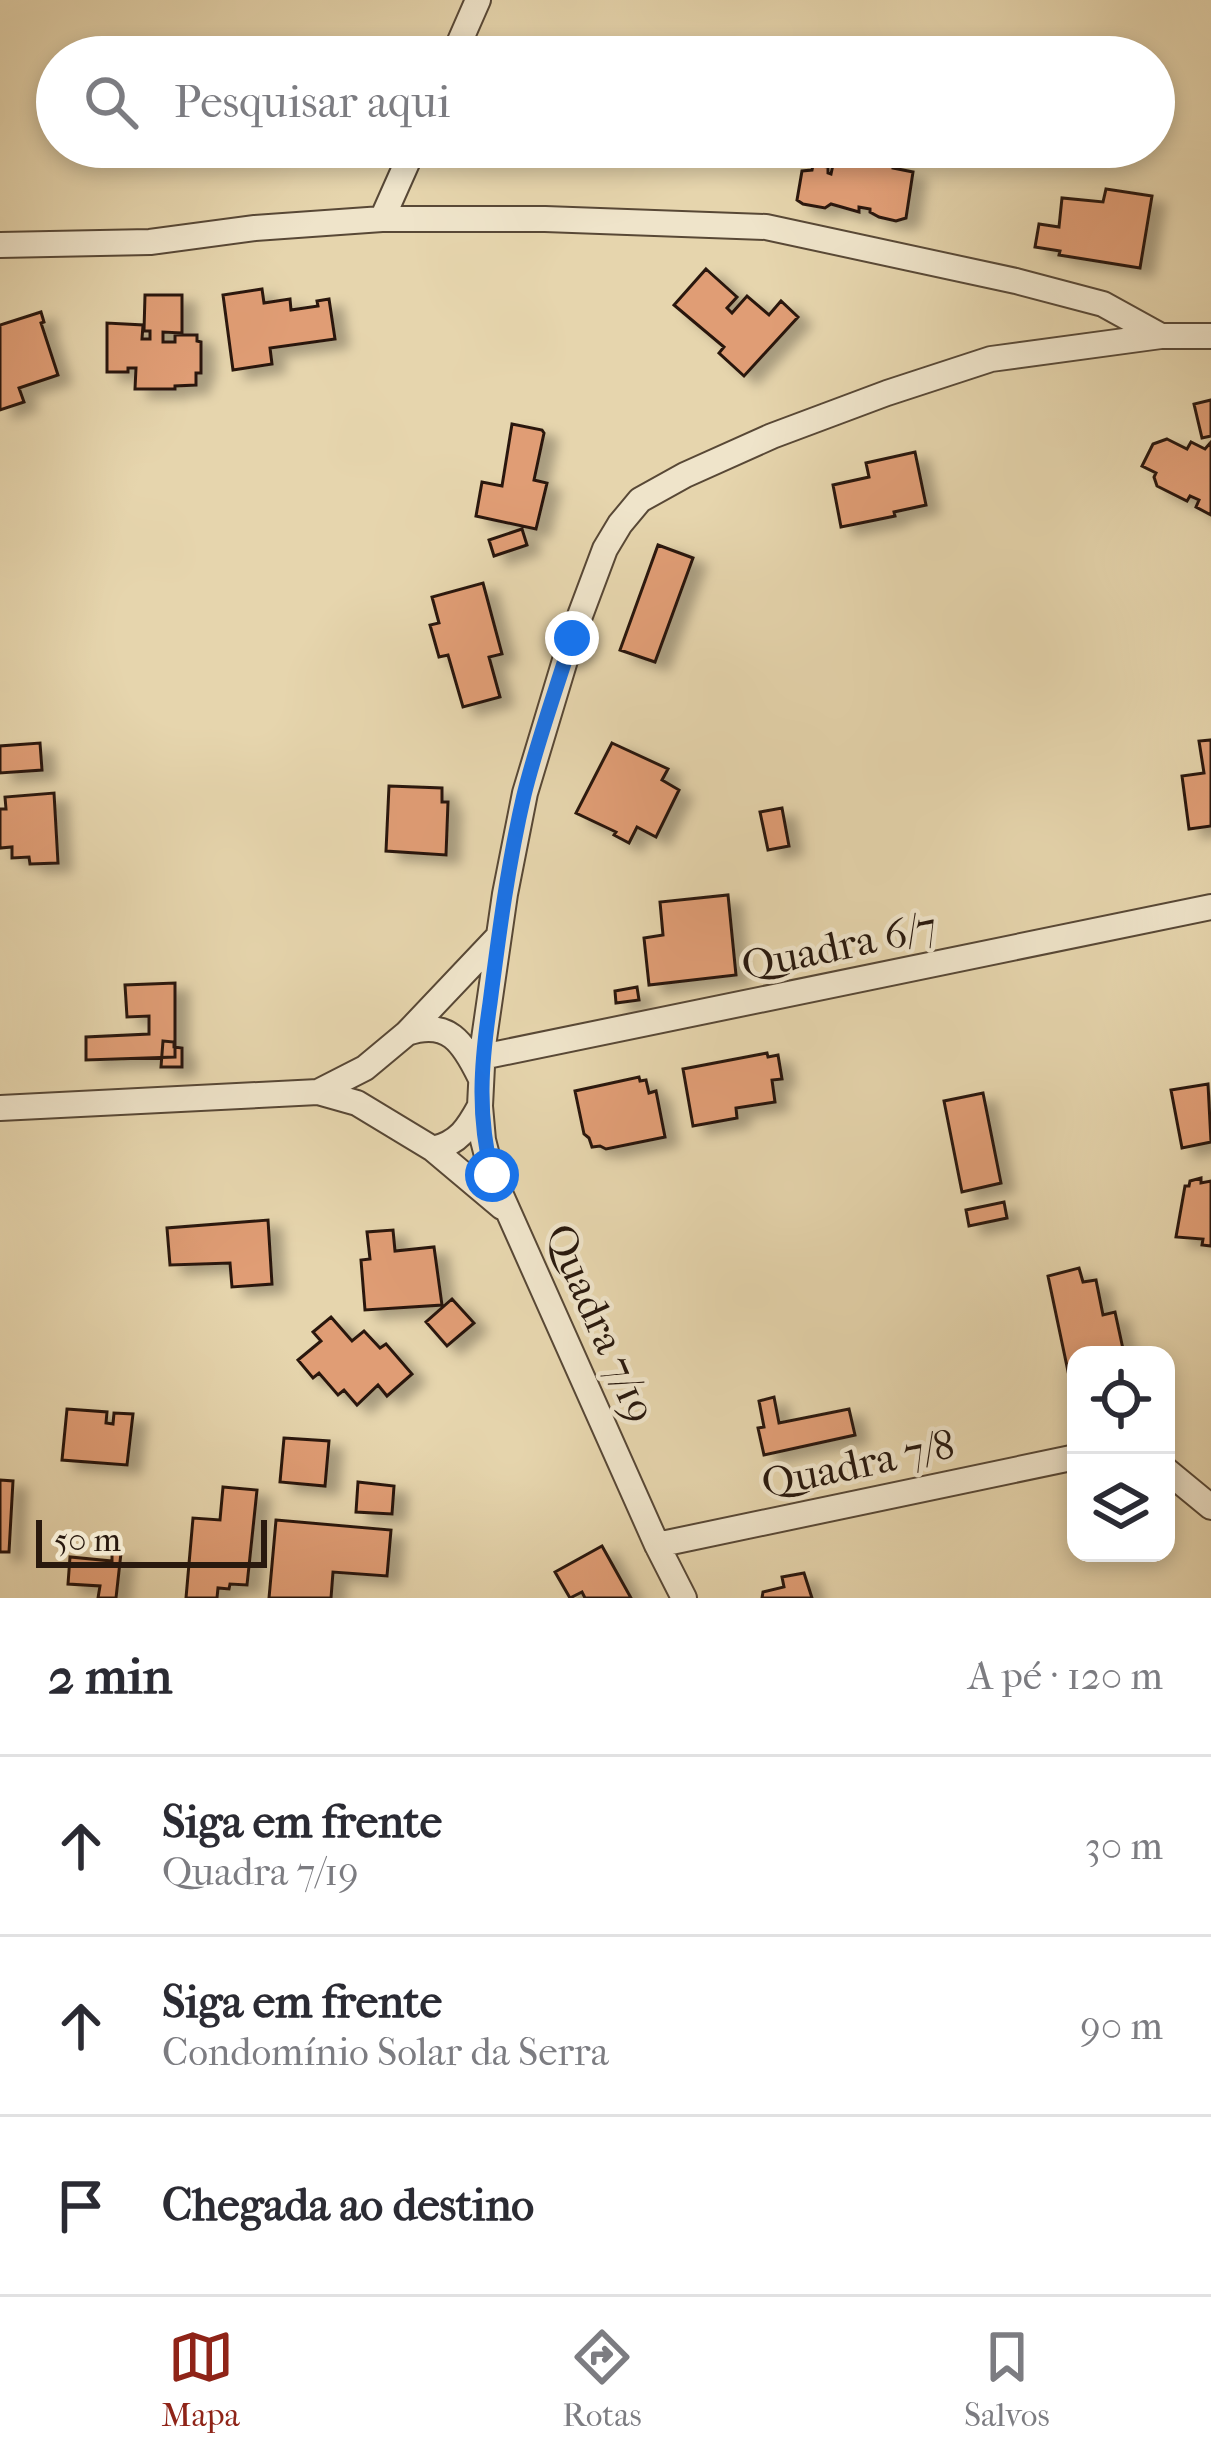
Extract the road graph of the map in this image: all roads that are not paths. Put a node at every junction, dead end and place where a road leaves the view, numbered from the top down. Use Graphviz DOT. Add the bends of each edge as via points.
graph roads {
  1 [pos="478,0"];
  2 [pos="462,36"];
  3 [pos="405,168"];
  4 [pos="382,218"];
  5 [pos="0,245"];
  6 [pos="1161,336"];
  7 [pos="1211,336"];
  8 [pos="1211,907"];
  9 [pos="498,937"];
  10 [pos="406,1033"];
  11 [pos="482,1068"];
  12 [pos="318,1092"];
  13 [pos="480,1106"];
  14 [pos="0,1108"];
  15 [pos="433,1149"];
  16 [pos="509,1213"];
  17 [pos="1067,1459"];
  18 [pos="1175,1478"];
  19 [pos="1211,1508"];
  20 [pos="657,1545"];
  21 [pos="684,1598"];
  1 -- 2 [label="street"];
  3 -- 4 [label="street"];
  4 -- 5 [label="street" via="150,242"];
  4 -- 6 [label="street" via="766,227 1103,304"];
  6 -- 7 [label="street, Quadra 7/19"];
  6 -- 9 [label="street, Quadra 7/19" via="991,359 772,436 640,500 605,549 572,638 525,793"];
  8 -- 11 [label="street, Quadra 6/7"];
  9 -- 10 [label="street"];
  9 -- 11 [label="street, Quadra 7/19"];
  10 -- 11 [label="street" via="439,1028"];
  10 -- 12 [label="street" via="365,1068"];
  11 -- 13 [label="street, Quadra 7/19"];
  12 -- 14 [label="street"];
  12 -- 15 [label="street" via="357,1103"];
  13 -- 15 [label="street" via="449,1146"];
  13 -- 16 [label="street, Quadra 7/19" via="492,1175"];
  15 -- 16 [label="street"];
  16 -- 20 [label="street, Quadra 7/19"];
  17 -- 20 [label="street, Quadra 7/8"];
  18 -- 19 [label="street"];
  20 -- 21 [label="street, Quadra 7/19"];
}
